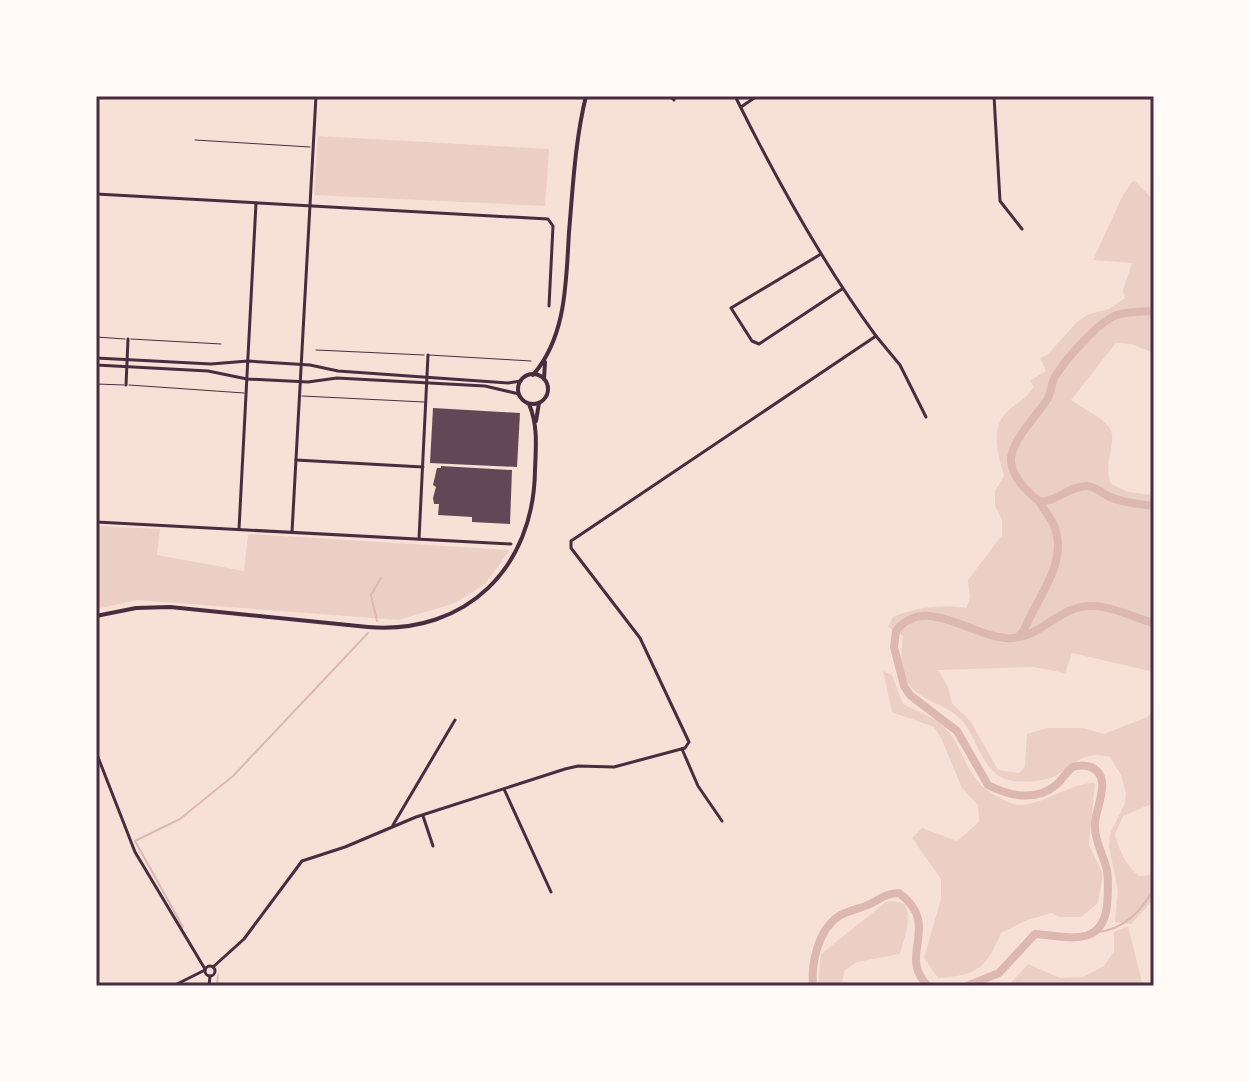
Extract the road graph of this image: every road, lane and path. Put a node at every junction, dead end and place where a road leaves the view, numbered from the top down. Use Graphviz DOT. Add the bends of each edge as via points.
graph roads {
  1 [pos="316,96"];
  2 [pos="586,96"];
  3 [pos="735,96"];
  4 [pos="757,96"];
  5 [pos="994,96"];
  6 [pos="741,107"];
  7 [pos="195,140"];
  8 [pos="313,147"];
  9 [pos="96,194"];
  10 [pos="256,203"];
  11 [pos="310,206"];
  12 [pos="1022,229"];
  13 [pos="821,254"];
  14 [pos="842,289"];
  15 [pos="549,306"];
  16 [pos="876,336"];
  17 [pos="96,337"];
  18 [pos="128,339"];
  19 [pos="221,344"];
  20 [pos="316,350"];
  21 [pos="548,352"];
  22 [pos="428,355"];
  23 [pos="96,358"];
  24 [pos="127,360"];
  25 [pos="248,361"];
  26 [pos="531,361"];
  27 [pos="301,364"];
  28 [pos="96,365"];
  29 [pos="127,366"];
  30 [pos="533,375"];
  31 [pos="428,376"];
  32 [pos="247,379"];
  33 [pos="544,379"];
  34 [pos="521,381"];
  35 [pos="300,382"];
  36 [pos="427,383"];
  37 [pos="96,384"];
  38 [pos="126,385"];
  39 [pos="246,393"];
  40 [pos="519,394"];
  41 [pos="299,396"];
  42 [pos="426,402"];
  43 [pos="539,403"];
  44 [pos="529,404"];
  45 [pos="926,417"];
  46 [pos="536,423"];
  47 [pos="296,460"];
  48 [pos="423,467"];
  49 [pos="96,522"];
  50 [pos="239,529"];
  51 [pos="292,532"];
  52 [pos="419,539"];
  53 [pos="511,544"];
  54 [pos="96,616"];
  55 [pos="455,720"];
  56 [pos="682,749"];
  57 [pos="96,752"];
  58 [pos="504,789"];
  59 [pos="422,815"];
  60 [pos="722,821"];
  61 [pos="393,825"];
  62 [pos="433,846"];
  63 [pos="551,892"];
  64 [pos="213,967"];
  65 [pos="205,969"];
  66 [pos="210,976"];
  67 [pos="173,986"];
  68 [pos="209,986"];
  1 -- 8 [label="street"];
  2 -- 21 [label="main road" via="564,301"];
  3 -- 6 [label="street"];
  4 -- 6 [label="street"];
  5 -- 12 [label="street" via="1000,201"];
  6 -- 13 [label="street"];
  7 -- 8 [label="lane"];
  8 -- 11 [label="street"];
  9 -- 10 [label="street"];
  10 -- 11 [label="street"];
  10 -- 25 [label="street"];
  11 -- 15 [label="street" via="548,219 553,226"];
  11 -- 27 [label="street"];
  13 -- 14 [label="street"];
  13 -- 14 [label="street" via="731,308 759,344"];
  14 -- 16 [label="street"];
  16 -- 45 [label="street" via="900,365"];
  16 -- 56 [label="street" via="571,541 571,548 640,638 689,742"];
  17 -- 18 [label="lane"];
  18 -- 19 [label="lane"];
  18 -- 24 [label="street"];
  20 -- 22 [label="lane"];
  21 -- 30 [label="main road"];
  21 -- 33 [label="main road"];
  22 -- 26 [label="lane"];
  22 -- 31 [label="street"];
  23 -- 24 [label="street"];
  24 -- 25 [label="street"];
  24 -- 29 [label="street"];
  25 -- 27 [label="street"];
  25 -- 32 [label="street"];
  27 -- 31 [label="street"];
  27 -- 35 [label="street"];
  28 -- 29 [label="street"];
  29 -- 32 [label="street"];
  29 -- 38 [label="street"];
  30 -- 33 [label="main road"];
  30 -- 34 [label="main road"];
  31 -- 34 [label="street"];
  31 -- 36 [label="street"];
  32 -- 35 [label="street"];
  32 -- 39 [label="street"];
  33 -- 43 [label="main road" via="547,394"];
  34 -- 40 [label="main road"];
  35 -- 36 [label="street" via="337,378"];
  35 -- 41 [label="street"];
  36 -- 40 [label="street"];
  36 -- 42 [label="street"];
  37 -- 38 [label="lane"];
  38 -- 39 [label="lane"];
  39 -- 50 [label="street"];
  40 -- 44 [label="main road"];
  41 -- 42 [label="lane"];
  41 -- 47 [label="street"];
  42 -- 48 [label="street"];
  43 -- 44 [label="main road"];
  43 -- 46 [label="main road"];
  44 -- 46 [label="main road"];
  46 -- 54 [label="main road" via="533,502 520,546 487,589 439,620 375,628 170,607"];
  47 -- 48 [label="street"];
  47 -- 51 [label="street"];
  48 -- 52 [label="street"];
  49 -- 50 [label="street"];
  50 -- 51 [label="street"];
  51 -- 52 [label="street"];
  52 -- 53 [label="street"];
  55 -- 61 [label="street"];
  56 -- 58 [label="street" via="614,767 578,766"];
  56 -- 60 [label="street"];
  57 -- 65 [label="street" via="135,852"];
  58 -- 59 [label="street"];
  58 -- 63 [label="street"];
  59 -- 61 [label="street"];
  59 -- 62 [label="street"];
  61 -- 64 [label="street" via="302,861 244,939"];
  64 -- 65 [label="street"];
  64 -- 66 [label="street"];
  65 -- 66 [label="street"];
  65 -- 67 [label="street"];
  66 -- 68 [label="street"];
}
